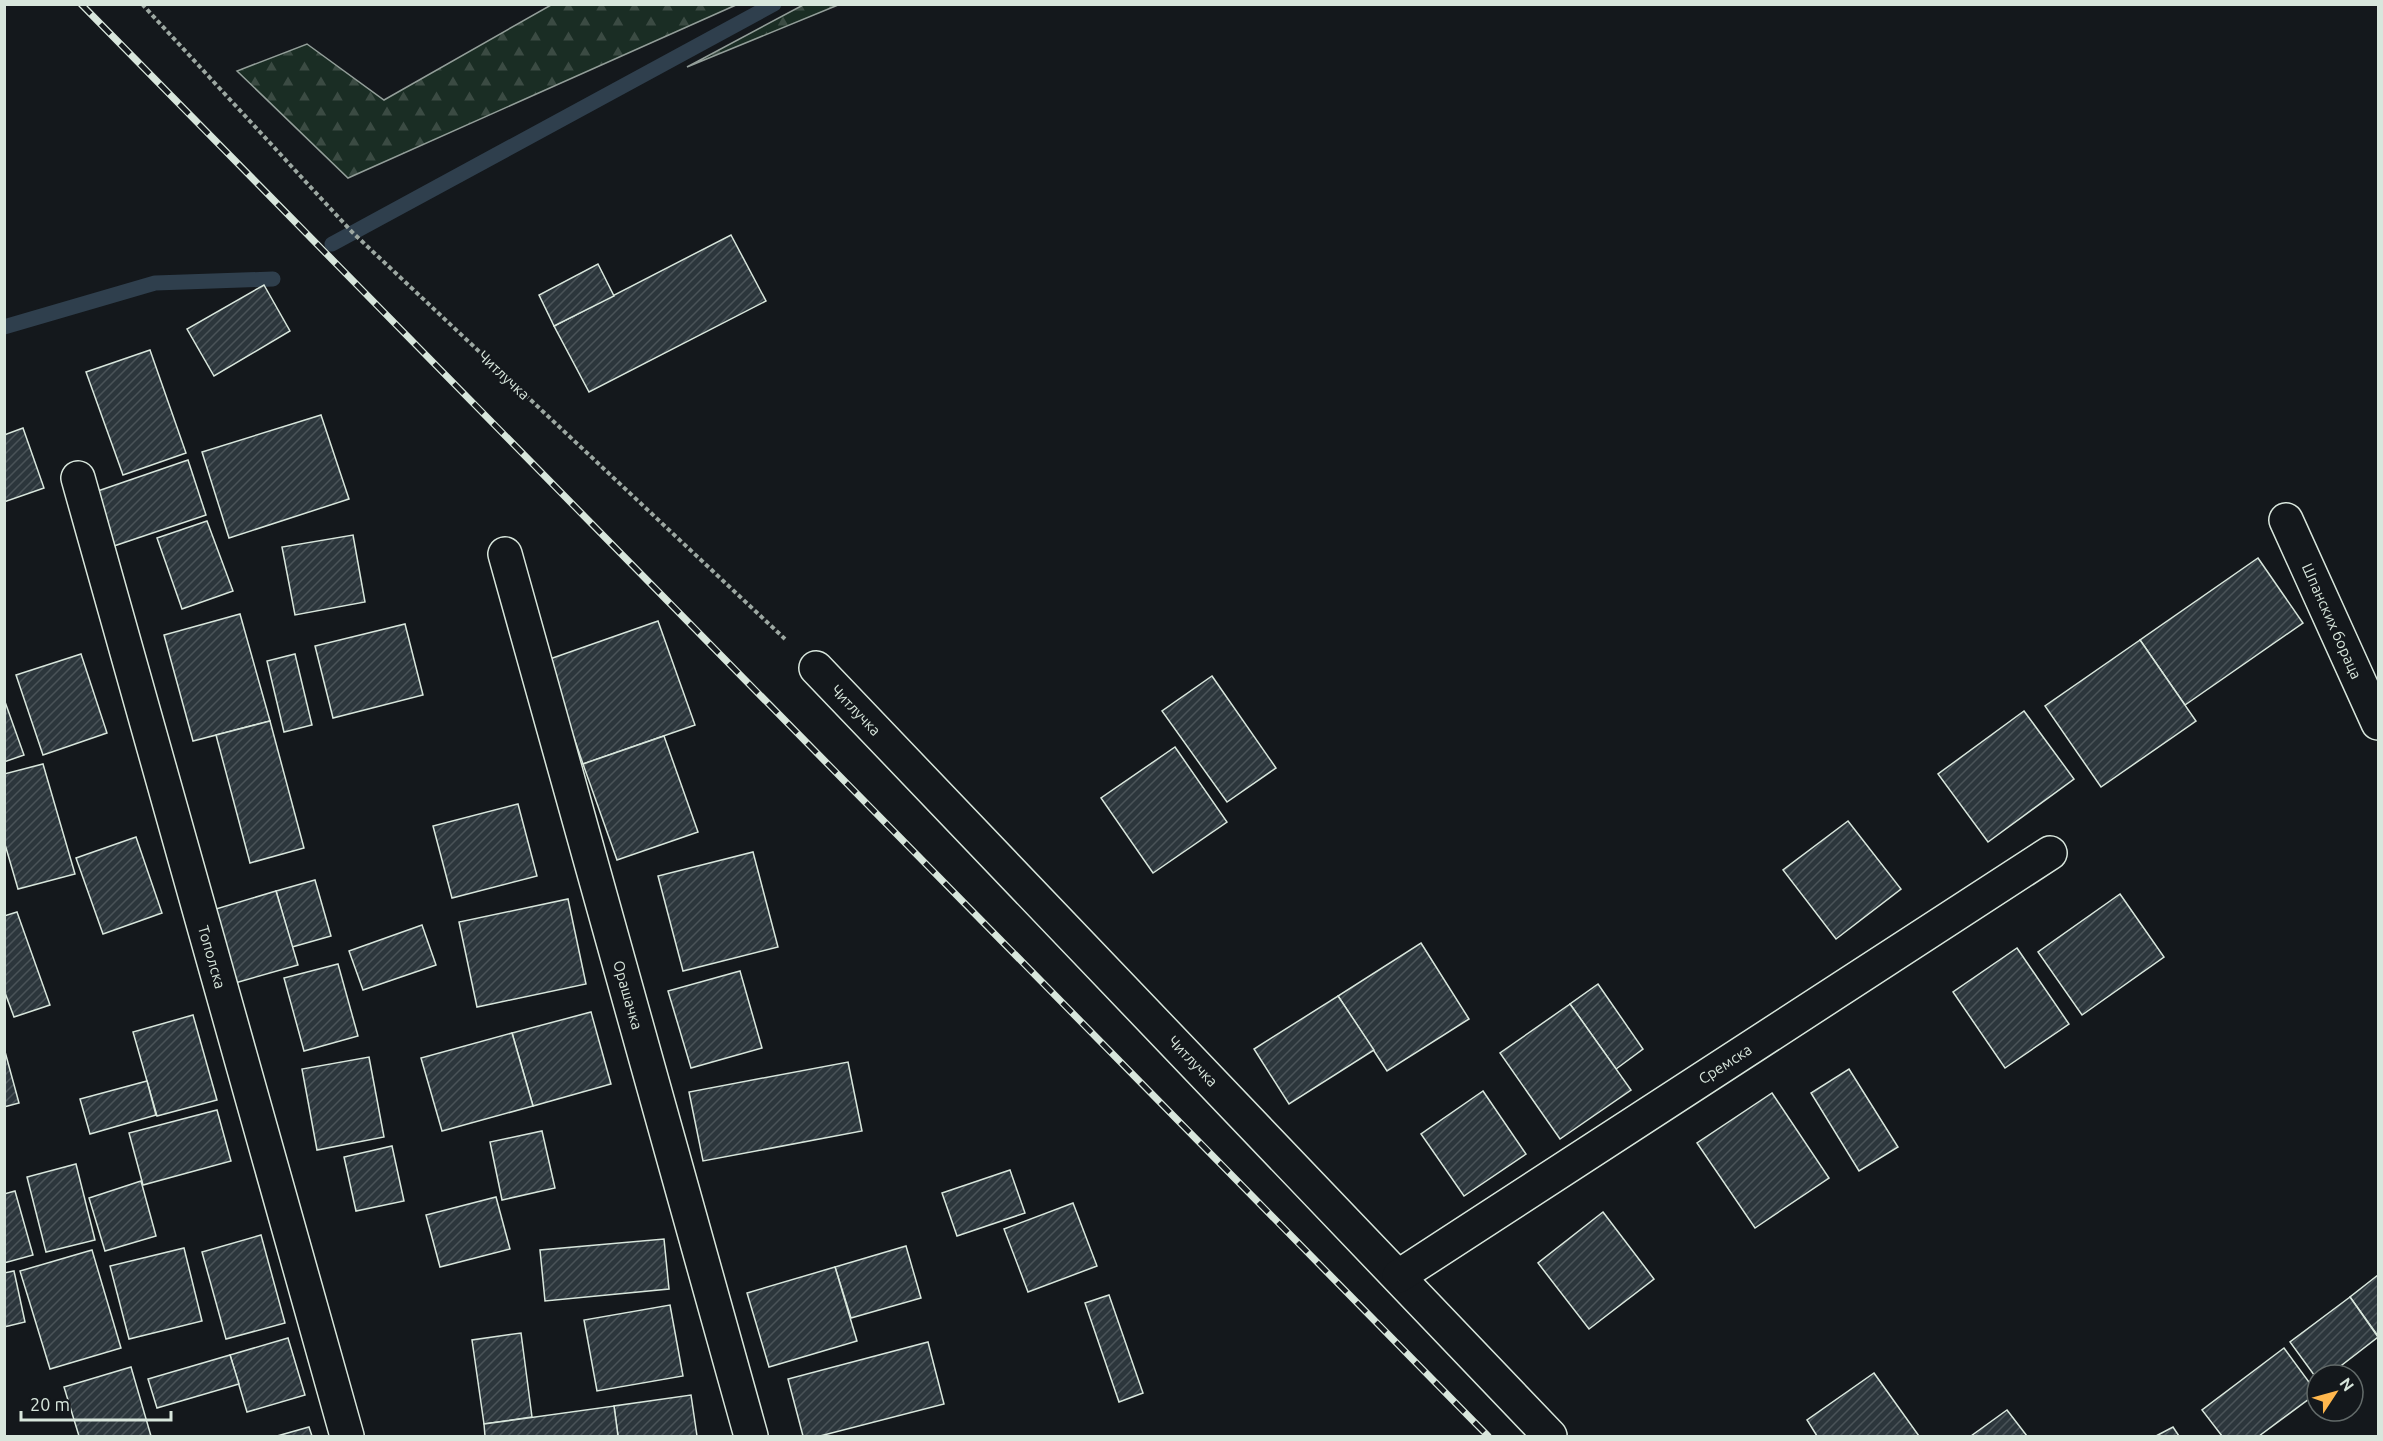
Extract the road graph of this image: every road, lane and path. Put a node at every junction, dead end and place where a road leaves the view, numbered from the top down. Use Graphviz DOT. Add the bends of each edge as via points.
graph roads {
  1 [pos="142,4"];
  2 [pos="78,478"];
  3 [pos="2286,519"];
  4 [pos="505,554"];
  5 [pos="816,668"];
  6 [pos="2379,723"];
  7 [pos="2050,853"];
  8 [pos="1399,1276"];
  9 [pos="347,1437"];
  10 [pos="751,1437"];
  11 [pos="1550,1437"];
  1 -- 5 [label="path, Читлучка" via="352,232"];
  2 -- 9 [label="street, Тополска"];
  3 -- 6 [label="street, Шпанских бораца"];
  4 -- 10 [label="street, Орашачка"];
  5 -- 8 [label="street, Читлучка"];
  7 -- 8 [label="street, Сремска"];
  8 -- 11 [label="street, Читлучка"];
}
